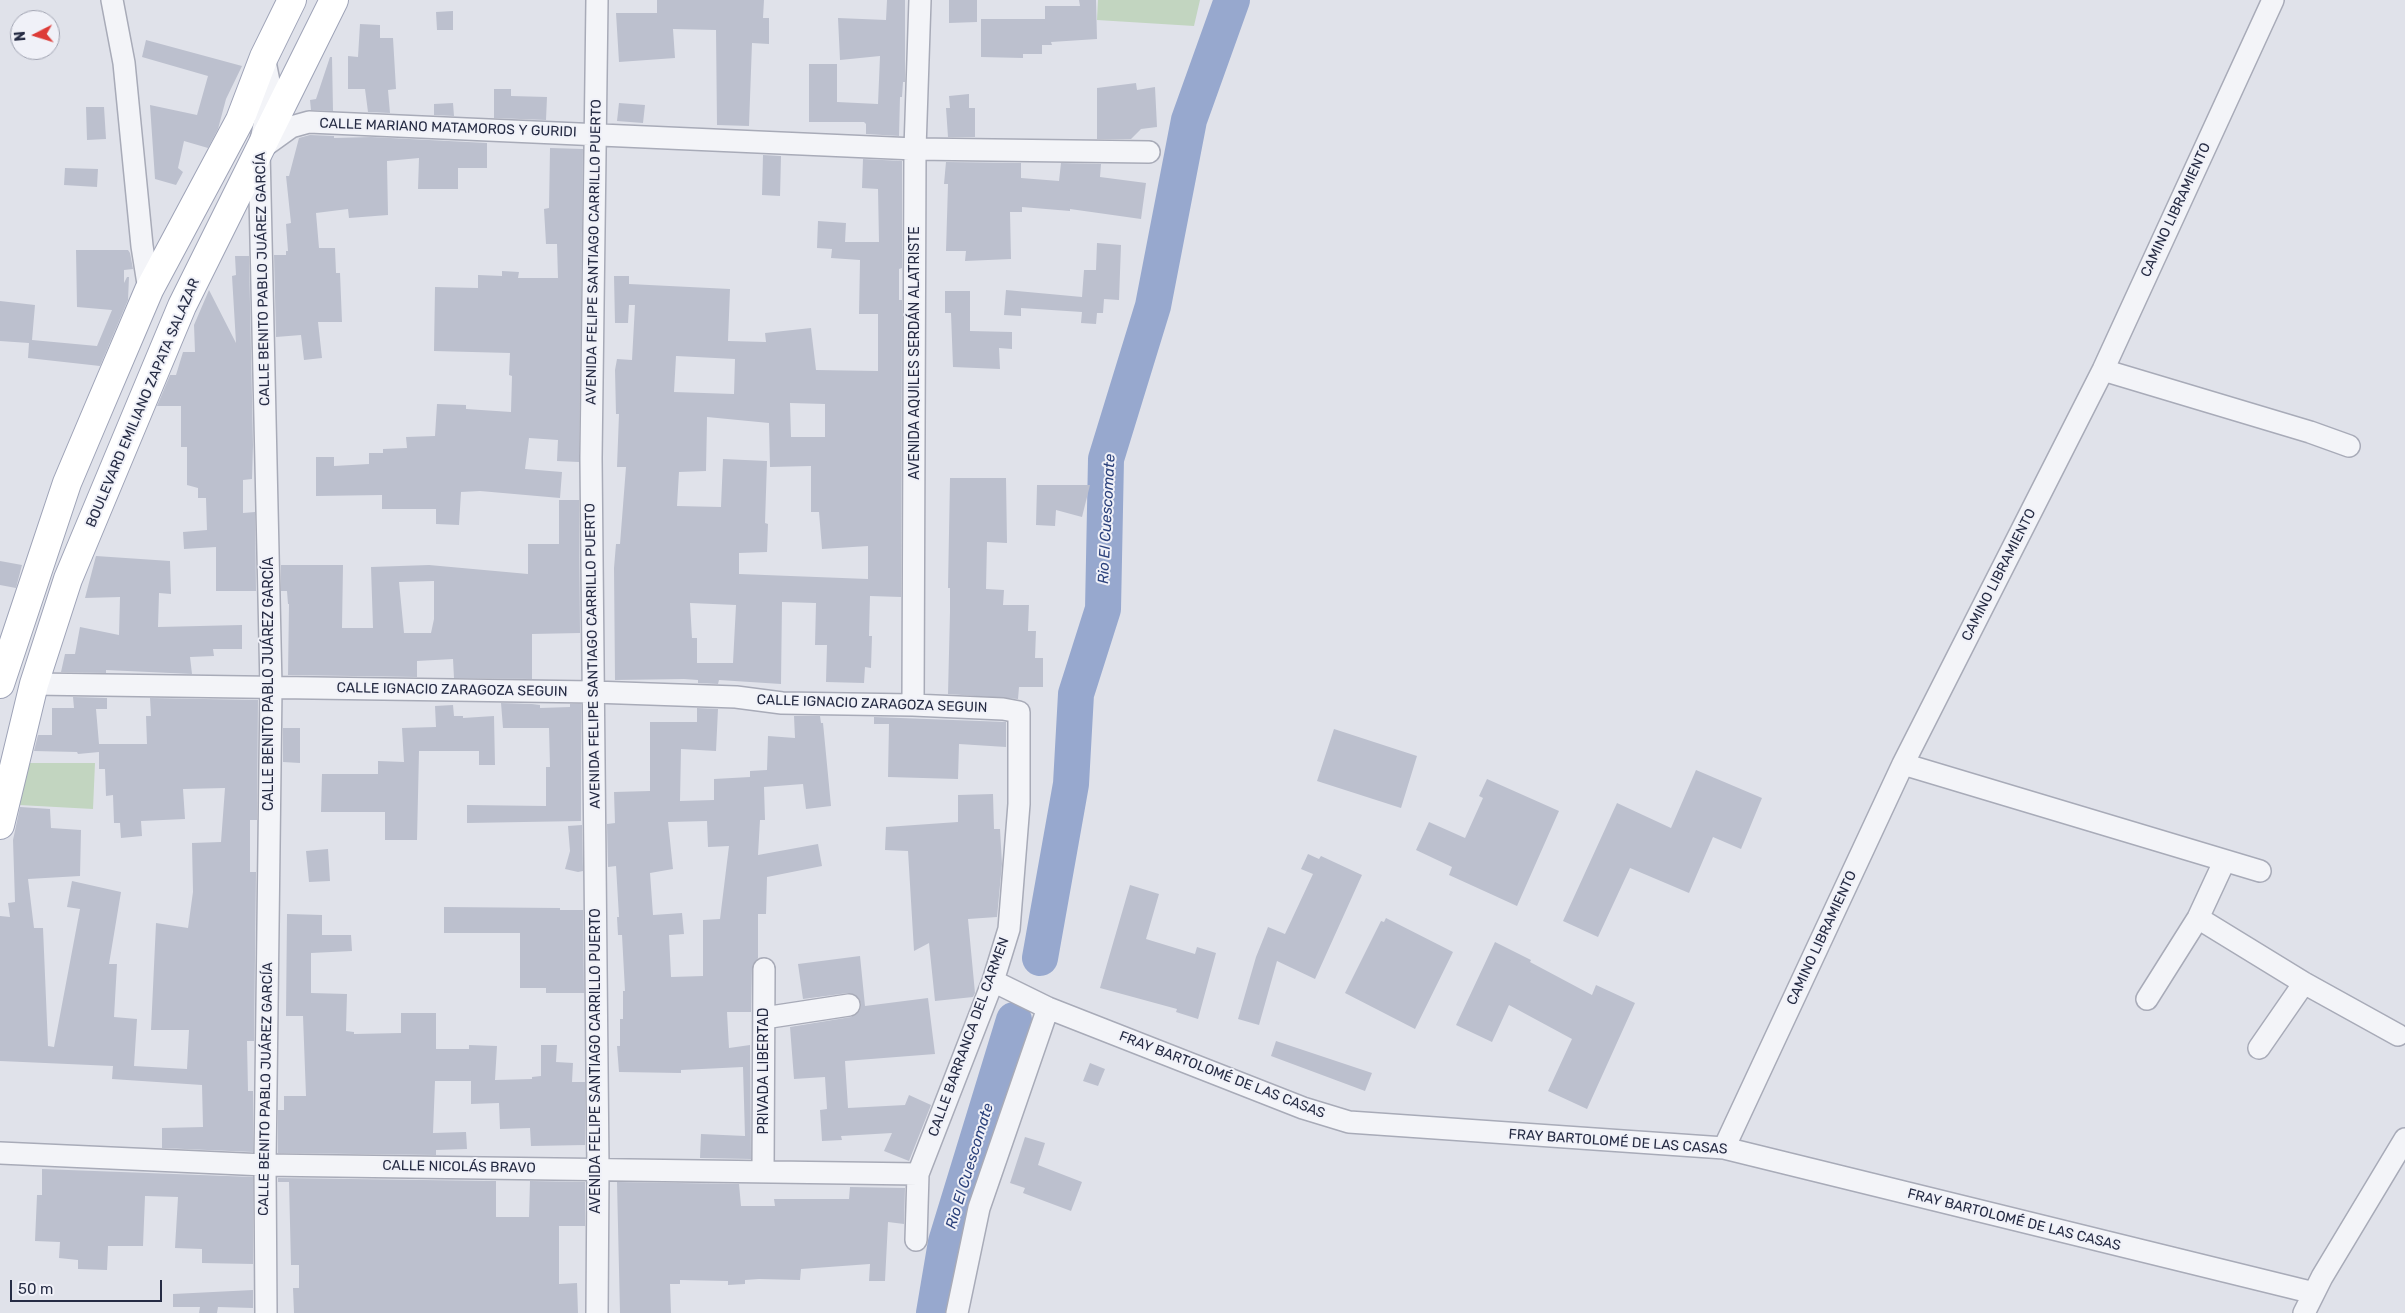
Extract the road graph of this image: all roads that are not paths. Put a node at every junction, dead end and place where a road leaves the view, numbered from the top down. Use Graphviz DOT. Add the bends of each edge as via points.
graph roads {
  1 [pos="112,0"];
  2 [pos="292,0"];
  3 [pos="334,0"];
  4 [pos="597,0"];
  5 [pos="920,0"];
  6 [pos="2272,0"];
  7 [pos="264,57"];
  8 [pos="596,134"];
  9 [pos="915,149"];
  10 [pos="259,150"];
  11 [pos="1149,152"];
  12 [pos="220,156"];
  13 [pos="247,178"];
  14 [pos="149,290"];
  15 [pos="2104,370"];
  16 [pos="2349,446"];
  17 [pos="0,684"];
  18 [pos="34,684"];
  19 [pos="271,687"];
  20 [pos="593,692"];
  21 [pos="913,705"];
  22 [pos="1020,712"];
  23 [pos="1903,764"];
  24 [pos="0,825"];
  25 [pos="2224,862"];
  26 [pos="2260,871"];
  27 [pos="2198,918"];
  28 [pos="764,969"];
  29 [pos="998,983"];
  30 [pos="2304,983"];
  31 [pos="2147,999"];
  32 [pos="849,1005"];
  33 [pos="1042,1005"];
  34 [pos="764,1018"];
  35 [pos="2398,1035"];
  36 [pos="2259,1048"];
  37 [pos="2405,1139"];
  38 [pos="1724,1148"];
  39 [pos="0,1152"];
  40 [pos="265,1165"];
  41 [pos="598,1169"];
  42 [pos="763,1172"];
  43 [pos="918,1174"];
  44 [pos="916,1240"];
  45 [pos="2314,1293"];
  46 [pos="266,1313"];
  47 [pos="597,1313"];
  48 [pos="957,1313"];
  49 [pos="2304,1313"];
  1 -- 14 [label="street" via="124,63"];
  2 -- 7 [label="main road"];
  3 -- 10 [label="main road, BOULEVARD EMILIANO ZAPATA SALAZAR"];
  4 -- 8 [label="street, AVENIDA FELIPE SANTIAGO CARRILLO PUERTO"];
  5 -- 9 [label="street, AVENIDA AQUILES SERDÁN ALATRISTE"];
  6 -- 15 [label="street, CAMINO LIBRAMIENTO"];
  7 -- 10 [label="street, CALLE BENITO PABLO JUÁREZ GARCÍA" via="271,91"];
  7 -- 12 [label="main road" via="240,120"];
  8 -- 9 [label="street, CALLE MARIANO MATAMOROS Y GURIDI"];
  8 -- 10 [label="street, CALLE MARIANO MATAMOROS Y GURIDI" via="309,122 291,127"];
  8 -- 20 [label="street, AVENIDA FELIPE SANTIAGO CARRILLO PUERTO" via="591,458"];
  9 -- 11 [label="street, CALLE MARIANO MATAMOROS Y GURIDI"];
  9 -- 21 [label="street, AVENIDA AQUILES SERDÁN ALATRISTE"];
  10 -- 13 [label="main road, BOULEVARD EMILIANO ZAPATA SALAZAR"];
  10 -- 19 [label="street, CALLE BENITO PABLO JUÁREZ GARCÍA"];
  12 -- 13 [label="main road"];
  12 -- 14 [label="main road"];
  13 -- 18 [label="main road, BOULEVARD EMILIANO ZAPATA SALAZAR" via="178,316 68,579"];
  14 -- 17 [label="main road" via="67,483"];
  15 -- 16 [label="street"];
  15 -- 23 [label="street, CAMINO LIBRAMIENTO"];
  18 -- 19 [label="street, CALLE IGNACIO ZARAGOZA SEGUIN"];
  18 -- 24 [label="main road, BOULEVARD EMILIANO ZAPATA SALAZAR"];
  19 -- 20 [label="street, CALLE IGNACIO ZARAGOZA SEGUIN"];
  19 -- 40 [label="street, CALLE BENITO PABLO JUÁREZ GARCÍA"];
  20 -- 21 [label="street, CALLE IGNACIO ZARAGOZA SEGUIN" via="736,697 782,703"];
  20 -- 41 [label="street, AVENIDA FELIPE SANTIAGO CARRILLO PUERTO"];
  21 -- 22 [label="street, CALLE IGNACIO ZARAGOZA SEGUIN"];
  22 -- 29 [label="street, CALLE BARRANCA DEL CARMEN" via="1019,804 1009,929"];
  23 -- 25 [label="street"];
  23 -- 38 [label="street, CAMINO LIBRAMIENTO"];
  25 -- 26 [label="street"];
  25 -- 27 [label="street"];
  27 -- 30 [label="street"];
  27 -- 31 [label="street"];
  28 -- 34 [label="street, PRIVADA LIBERTAD"];
  29 -- 33 [label="street, FRAY BARTOLOMÉ DE LAS CASAS"];
  29 -- 43 [label="street, CALLE BARRANCA DEL CARMEN"];
  30 -- 35 [label="street"];
  30 -- 36 [label="street"];
  32 -- 34 [label="street"];
  33 -- 38 [label="street, FRAY BARTOLOMÉ DE LAS CASAS" via="1303,1108 1349,1122"];
  33 -- 48 [label="street" via="979,1208"];
  34 -- 42 [label="street, PRIVADA LIBERTAD"];
  37 -- 45 [label="street"];
  38 -- 45 [label="street, FRAY BARTOLOMÉ DE LAS CASAS"];
  39 -- 40 [label="street, CALLE NICOLÁS BRAVO"];
  40 -- 41 [label="street, CALLE NICOLÁS BRAVO"];
  40 -- 46 [label="street, CALLE BENITO PABLO JUÁREZ GARCÍA"];
  41 -- 42 [label="street, CALLE NICOLÁS BRAVO"];
  41 -- 47 [label="street, AVENIDA FELIPE SANTIAGO CARRILLO PUERTO"];
  42 -- 43 [label="street, CALLE NICOLÁS BRAVO"];
  43 -- 44 [label="street, CALLE BARRANCA DEL CARMEN"];
  45 -- 49 [label="street"];
}
